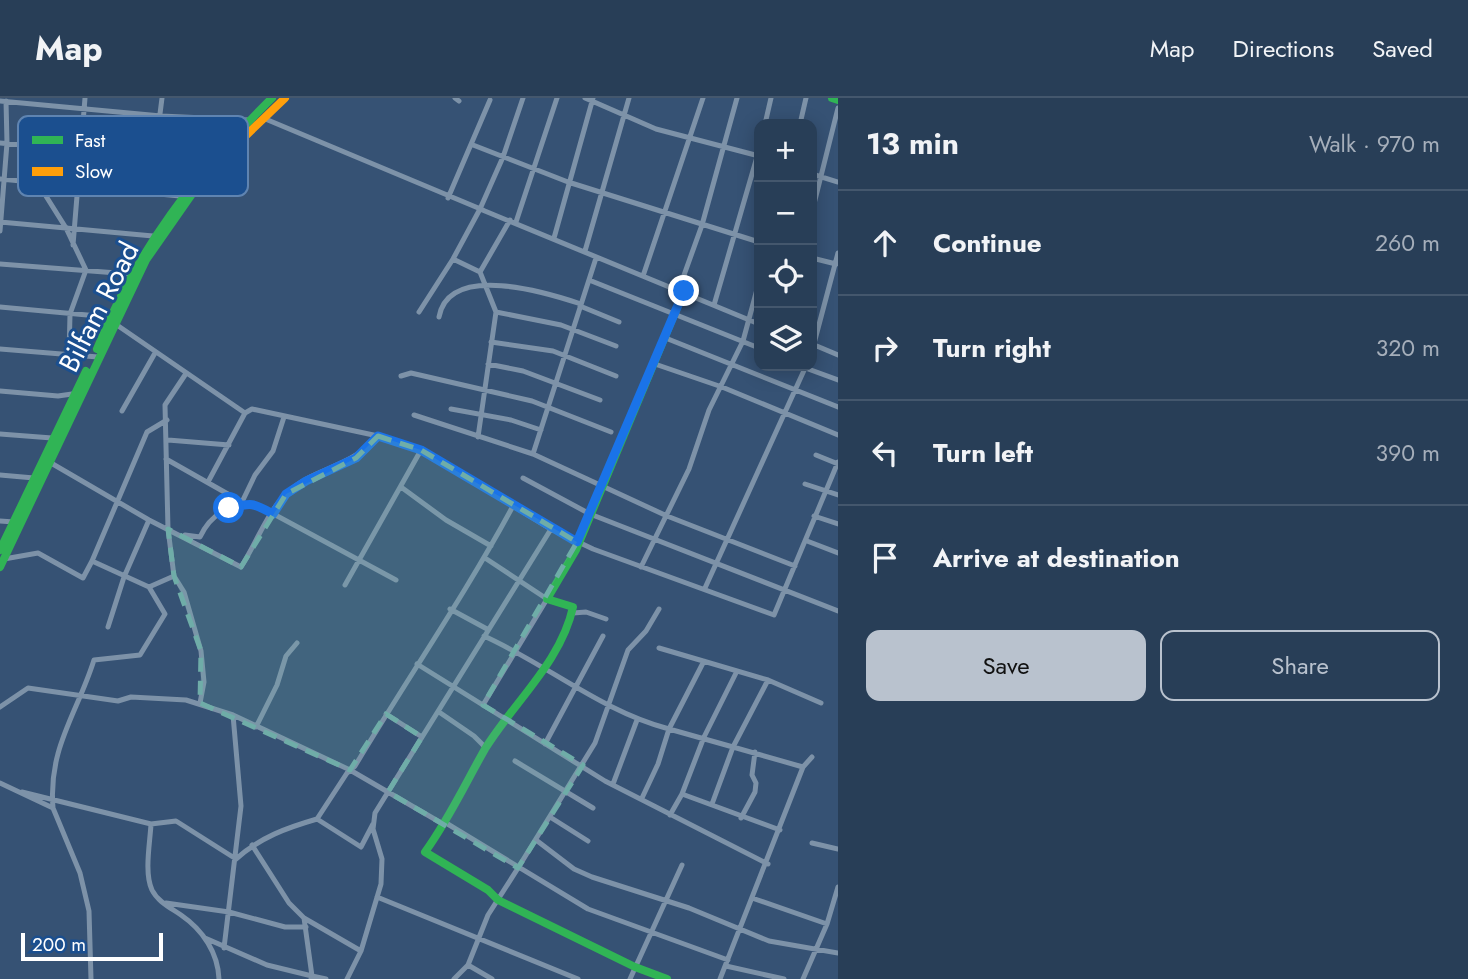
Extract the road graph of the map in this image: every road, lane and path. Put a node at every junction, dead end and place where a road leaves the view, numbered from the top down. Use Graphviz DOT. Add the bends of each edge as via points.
graph roads {
  1 [pos="85,98"];
  2 [pos="162,98"];
  3 [pos="272,98"];
  4 [pos="285,98"];
  5 [pos="523,98"];
  6 [pos="557,98"];
  7 [pos="585,98"];
  8 [pos="629,98"];
  9 [pos="702,98"];
  10 [pos="737,98"];
  11 [pos="771,98"];
  12 [pos="806,98"];
  13 [pos="832,98"];
  14 [pos="4,100"];
  15 [pos="489,100"];
  16 [pos="593,100"];
  17 [pos="838,100"];
  18 [pos="84,108"];
  19 [pos="838,108"];
  20 [pos="83,116"];
  21 [pos="161,116"];
  22 [pos="263,118"];
  23 [pos="766,119"];
  24 [pos="801,119"];
  25 [pos="249,120"];
  26 [pos="248,133"];
  27 [pos="4,143"];
  28 [pos="472,145"];
  29 [pos="724,146"];
  30 [pos="754,153"];
  31 [pos="503,157"];
  32 [pos="535,169"];
  33 [pos="754,172"];
  34 [pos="817,176"];
  35 [pos="821,177"];
  36 [pos="2,180"];
  37 [pos="568,182"];
  38 [pos="838,182"];
  39 [pos="602,191"];
  40 [pos="817,193"];
  41 [pos="46,196"];
  42 [pos="79,196"];
  43 [pos="180,196"];
  44 [pos="190,196"];
  45 [pos="448,198"];
  46 [pos="480,209"];
  47 [pos="666,214"];
  48 [pos="0,222"];
  49 [pos="513,222"];
  50 [pos="702,225"];
  51 [pos="66,228"];
  52 [pos="76,230"];
  53 [pos="0,231"];
  54 [pos="737,234"];
  55 [pos="153,236"];
  56 [pos="554,238"];
  57 [pos="754,240"];
  58 [pos="72,246"];
  59 [pos="585,251"];
  60 [pos="838,253"];
  61 [pos="596,258"];
  62 [pos="453,259"];
  63 [pos="817,259"];
  64 [pos="0,264"];
  65 [pos="837,265"];
  66 [pos="86,270"];
  67 [pos="480,272"];
  68 [pos="130,274"];
  69 [pos="643,276"];
  70 [pos="589,280"];
  71 [pos="487,285"];
  72 [pos="682,290"];
  73 [pos="754,301"];
  74 [pos="580,305"];
  75 [pos="714,305"];
  76 [pos="0,307"];
  77 [pos="419,312"];
  78 [pos="496,312"];
  79 [pos="674,313"];
  80 [pos="70,314"];
  81 [pos="439,317"];
  82 [pos="110,320"];
  83 [pos="749,320"];
  84 [pos="619,321"];
  85 [pos="754,322"];
  86 [pos="573,329"];
  87 [pos="817,332"];
  88 [pos="663,337"];
  89 [pos="743,341"];
  90 [pos="491,342"];
  91 [pos="616,346"];
  92 [pos="754,346"];
  93 [pos="817,347"];
  94 [pos="0,349"];
  95 [pos="155,354"];
  96 [pos="565,355"];
  97 [pos="838,355"];
  98 [pos="69,356"];
  99 [pos="96,357"];
  100 [pos="733,362"];
  101 [pos="652,363"];
  102 [pos="488,364"];
  103 [pos="801,371"];
  104 [pos="816,371"];
  105 [pos="186,374"];
  106 [pos="401,376"];
  107 [pos="616,376"];
  108 [pos="838,380"];
  109 [pos="556,382"];
  110 [pos="722,387"];
  111 [pos="485,389"];
  112 [pos="793,390"];
  113 [pos="0,391"];
  114 [pos="72,394"];
  115 [pos="600,400"];
  116 [pos="838,407"];
  117 [pos="547,408"];
  118 [pos="451,409"];
  119 [pos="122,411"];
  120 [pos="245,413"];
  121 [pos="783,413"];
  122 [pos="482,414"];
  123 [pos="414,415"];
  124 [pos="284,417"];
  125 [pos="166,420"];
  126 [pos="541,430"];
  127 [pos="611,432"];
  128 [pos="0,434"];
  129 [pos="838,435"];
  130 [pos="378,436"];
  131 [pos="478,437"];
  132 [pos="52,438"];
  133 [pos="168,440"];
  134 [pos="229,445"];
  135 [pos="421,450"];
  136 [pos="533,454"];
  137 [pos="816,455"];
  138 [pos="166,459"];
  139 [pos="51,463"];
  140 [pos="838,463"];
  141 [pos="0,475"];
  142 [pos="34,478"];
  143 [pos="523,478"];
  144 [pos="208,482"];
  145 [pos="805,484"];
  146 [pos="401,487"];
  147 [pos="602,488"];
  148 [pos="838,495"];
  149 [pos="242,502"];
  150 [pos="118,503"];
  151 [pos="513,506"];
  152 [pos="273,514"];
  153 [pos="590,514"];
  154 [pos="813,515"];
  155 [pos="667,516"];
  156 [pos="149,520"];
  157 [pos="0,521"];
  158 [pos="14,522"];
  159 [pos="838,524"];
  160 [pos="168,529"];
  161 [pos="551,529"];
  162 [pos="182,534"];
  163 [pos="655,540"];
  164 [pos="728,540"];
  165 [pos="807,541"];
  166 [pos="577,542"];
  167 [pos="491,547"];
  168 [pos="0,550"];
  169 [pos="838,553"];
  170 [pos="485,558"];
  171 [pos="92,561"];
  172 [pos="361,561"];
  173 [pos="2,563"];
  174 [pos="717,564"];
  175 [pos="641,566"];
  176 [pos="795,566"];
  177 [pos="174,576"];
  178 [pos="124,577"];
  179 [pos="517,579"];
  180 [pos="396,580"];
  181 [pos="345,585"];
  182 [pos="149,587"];
  183 [pos="705,588"];
  184 [pos="784,590"];
  185 [pos="547,600"];
  186 [pos="450,609"];
  187 [pos="659,609"];
  188 [pos="838,611"];
  189 [pos="573,613"];
  190 [pos="606,619"];
  191 [pos="108,628"];
  192 [pos="486,633"];
  193 [pos="603,636"];
  194 [pos="297,643"];
  195 [pos="659,648"];
  196 [pos="516,650"];
  197 [pos="704,661"];
  198 [pos="417,664"];
  199 [pos="543,670"];
  200 [pos="737,671"];
  201 [pos="768,680"];
  202 [pos="455,685"];
  203 [pos="573,687"];
  204 [pos="83,695"];
  205 [pos="200,703"];
  206 [pos="821,703"];
  207 [pos="483,705"];
  208 [pos="608,706"];
  209 [pos="0,707"];
  210 [pos="439,712"];
  211 [pos="386,714"];
  212 [pos="233,715"];
  213 [pos="637,720"];
  214 [pos="507,721"];
  215 [pos="256,727"];
  216 [pos="669,729"];
  217 [pos="422,737"];
  218 [pos="704,737"];
  219 [pos="545,744"];
  220 [pos="733,747"];
  221 [pos="486,748"];
  222 [pos="755,752"];
  223 [pos="812,757"];
  224 [pos="514,761"];
  225 [pos="583,765"];
  226 [pos="803,767"];
  227 [pos="350,770"];
  228 [pos="613,784"];
  229 [pos="1,786"];
  230 [pos="567,791"];
  231 [pos="22,792"];
  232 [pos="388,792"];
  233 [pos="682,793"];
  234 [pos="52,798"];
  235 [pos="642,798"];
  236 [pos="712,804"];
  237 [pos="53,808"];
  238 [pos="593,808"];
  239 [pos="670,816"];
  240 [pos="550,817"];
  241 [pos="317,818"];
  242 [pos="741,818"];
  243 [pos="375,822"];
  244 [pos="150,824"];
  245 [pos="445,824"];
  246 [pos="780,830"];
  247 [pos="536,841"];
  248 [pos="588,841"];
  249 [pos="812,843"];
  250 [pos="251,845"];
  251 [pos="838,849"];
  252 [pos="236,859"];
  253 [pos="768,864"];
  254 [pos="682,865"];
  255 [pos="518,868"];
  256 [pos="838,887"];
  257 [pos="377,897"];
  258 [pos="752,898"];
  259 [pos="498,900"];
  260 [pos="666,900"];
  261 [pos="163,903"];
  262 [pos="229,912"];
  263 [pos="304,918"];
  264 [pos="827,924"];
  265 [pos="306,927"];
  266 [pos="740,930"];
  267 [pos="652,933"];
  268 [pos="202,936"];
  269 [pos="479,937"];
  270 [pos="224,948"];
  271 [pos="361,951"];
  272 [pos="816,951"];
  273 [pos="838,953"];
  274 [pos="727,963"];
  275 [pos="468,965"];
  276 [pos="635,967"];
  277 [pos="312,977"];
  278 [pos="91,979"];
  279 [pos="219,979"];
  280 [pos="326,979"];
  281 [pos="347,979"];
  282 [pos="454,979"];
  283 [pos="492,979"];
  284 [pos="578,979"];
  285 [pos="630,979"];
  286 [pos="667,979"];
  287 [pos="720,979"];
  288 [pos="784,979"];
  289 [pos="803,979"];
  1 -- 18 [label="street"];
  2 -- 21 [label="street"];
  3 -- 25 [label="main road"];
  4 -- 22 [label="main road, Bilfam Road"];
  5 -- 31 [label="street"];
  6 -- 32 [label="street"];
  7 -- 16 [label="street"];
  8 -- 39 [label="street"];
  9 -- 47 [label="street"];
  10 -- 29 [label="street"];
  11 -- 23 [label="street"];
  12 -- 24 [label="street"];
  13 -- 17 [label="main road"];
  14 -- 18 [label="street"];
  14 -- 27 [label="street"];
  15 -- 28 [label="street"];
  16 -- 29 [label="street" via="663,131"];
  16 -- 37 [label="street"];
  18 -- 20 [label="street"];
  18 -- 21 [label="street"];
  19 -- 35 [label="street"];
  22 -- 26 [label="main road, Bilfam Road"];
  22 -- 49 [label="street"];
  27 -- 36 [label="street"];
  28 -- 31 [label="street"];
  28 -- 45 [label="street"];
  29 -- 30 [label="street"];
  29 -- 50 [label="street"];
  31 -- 32 [label="street"];
  31 -- 46 [label="street"];
  32 -- 37 [label="street"];
  32 -- 49 [label="street"];
  33 -- 54 [label="street"];
  34 -- 35 [label="street"];
  35 -- 38 [label="street"];
  35 -- 40 [label="street"];
  36 -- 48 [label="street"];
  37 -- 39 [label="street"];
  37 -- 56 [label="street"];
  39 -- 47 [label="street"];
  39 -- 59 [label="street"];
  41 -- 51 [label="street"];
  42 -- 52 [label="street"];
  43 -- 55 [label="main road"];
  44 -- 82 [label="main road, Bilfam Road"];
  46 -- 49 [label="street"];
  46 -- 62 [label="street"];
  47 -- 50 [label="street"];
  47 -- 69 [label="street"];
  48 -- 51 [label="street"];
  48 -- 53 [label="street"];
  49 -- 56 [label="street"];
  49 -- 67 [label="street"];
  50 -- 54 [label="street"];
  50 -- 72 [label="street"];
  51 -- 52 [label="street"];
  51 -- 58 [label="street"];
  52 -- 55 [label="street"];
  52 -- 58 [label="street"];
  54 -- 57 [label="street"];
  54 -- 75 [label="street"];
  55 -- 68 [label="main road"];
  56 -- 59 [label="street"];
  58 -- 66 [label="street"];
  59 -- 61 [label="street"];
  60 -- 65 [label="street"];
  61 -- 69 [label="street"];
  61 -- 70 [label="street"];
  62 -- 67 [label="street"];
  62 -- 77 [label="street"];
  63 -- 65 [label="street"];
  64 -- 66 [label="street"];
  65 -- 87 [label="street"];
  66 -- 68 [label="street"];
  66 -- 80 [label="street"];
  67 -- 71 [label="street"];
  68 -- 82 [label="main road"];
  69 -- 72 [label="street"];
  70 -- 74 [label="street"];
  70 -- 79 [label="street"];
  71 -- 74 [label="street" via="547,293"];
  71 -- 78 [label="street"];
  71 -- 81 [label="street" via="457,293"];
  72 -- 75 [label="street"];
  72 -- 79 [label="main road"];
  73 -- 83 [label="street"];
  74 -- 84 [label="street"];
  74 -- 86 [label="street"];
  75 -- 83 [label="street"];
  76 -- 80 [label="street"];
  78 -- 86 [label="street"];
  78 -- 90 [label="street"];
  79 -- 88 [label="main road"];
  79 -- 89 [label="street"];
  80 -- 82 [label="street"];
  80 -- 98 [label="street"];
  82 -- 95 [label="street"];
  82 -- 99 [label="main road"];
  83 -- 85 [label="street"];
  83 -- 89 [label="street"];
  86 -- 91 [label="street"];
  86 -- 96 [label="street"];
  88 -- 100 [label="street"];
  88 -- 101 [label="main road"];
  89 -- 92 [label="street"];
  89 -- 100 [label="street"];
  90 -- 96 [label="street"];
  90 -- 102 [label="street"];
  93 -- 97 [label="street"];
  94 -- 98 [label="street"];
  95 -- 105 [label="street"];
  95 -- 119 [label="street"];
  96 -- 107 [label="street"];
  96 -- 109 [label="street"];
  98 -- 99 [label="street"];
  99 -- 114 [label="main road"];
  99 -- 139 [label="main road, Bilfam Road"];
  100 -- 110 [label="street"];
  100 -- 112 [label="street"];
  101 -- 110 [label="street"];
  101 -- 147 [label="main road"];
  102 -- 109 [label="street"];
  102 -- 111 [label="street"];
  103 -- 112 [label="street"];
  104 -- 108 [label="street"];
  105 -- 120 [label="street"];
  105 -- 125 [label="street" via="165,405"];
  106 -- 111 [label="street" via="411,373"];
  109 -- 115 [label="street"];
  109 -- 117 [label="street"];
  110 -- 121 [label="street"];
  110 -- 155 [label="street"];
  111 -- 117 [label="street"];
  111 -- 122 [label="street"];
  112 -- 116 [label="street"];
  112 -- 121 [label="street"];
  113 -- 114 [label="street"];
  114 -- 132 [label="main road"];
  117 -- 126 [label="street"];
  117 -- 127 [label="street"];
  118 -- 122 [label="street"];
  120 -- 124 [label="street" via="252,409"];
  120 -- 134 [label="street"];
  121 -- 129 [label="street"];
  121 -- 164 [label="street"];
  122 -- 126 [label="street"];
  122 -- 131 [label="street"];
  123 -- 131 [label="street"];
  124 -- 130 [label="street"];
  124 -- 149 [label="street" via="273,451"];
  125 -- 133 [label="street"];
  125 -- 150 [label="street" via="147,432"];
  126 -- 136 [label="street"];
  128 -- 132 [label="street"];
  130 -- 135 [label="street"];
  130 -- 152 [label="street" via="356,458 286,494"];
  131 -- 136 [label="street"];
  132 -- 142 [label="main road"];
  133 -- 134 [label="street"];
  133 -- 138 [label="street"];
  134 -- 144 [label="street"];
  135 -- 146 [label="street"];
  135 -- 151 [label="street"];
  136 -- 147 [label="street"];
  137 -- 140 [label="street"];
  138 -- 144 [label="street"];
  138 -- 160 [label="street"];
  139 -- 150 [label="street"];
  139 -- 173 [label="main road, Bilfam Road"];
  140 -- 176 [label="street"];
  141 -- 142 [label="street"];
  142 -- 158 [label="main road"];
  143 -- 153 [label="street"];
  144 -- 149 [label="street"];
  145 -- 148 [label="street"];
  146 -- 167 [label="street"];
  146 -- 172 [label="street"];
  147 -- 153 [label="main road"];
  147 -- 155 [label="street"];
  149 -- 152 [label="street"];
  149 -- 162 [label="street" via="211,518 200,537"];
  150 -- 156 [label="street"];
  150 -- 171 [label="street"];
  151 -- 161 [label="street"];
  151 -- 167 [label="street"];
  152 -- 162 [label="street" via="241,567"];
  152 -- 172 [label="street"];
  153 -- 163 [label="street"];
  153 -- 166 [label="main road"];
  154 -- 159 [label="street"];
  155 -- 163 [label="street"];
  155 -- 164 [label="street"];
  156 -- 160 [label="street"];
  156 -- 178 [label="street"];
  157 -- 158 [label="street"];
  158 -- 168 [label="main road"];
  160 -- 162 [label="street"];
  160 -- 177 [label="street"];
  161 -- 166 [label="street"];
  161 -- 179 [label="street"];
  163 -- 174 [label="street"];
  163 -- 175 [label="street"];
  164 -- 174 [label="street"];
  164 -- 176 [label="street"];
  165 -- 169 [label="street"];
  166 -- 175 [label="street"];
  166 -- 185 [label="main road"];
  167 -- 170 [label="street"];
  170 -- 179 [label="street"];
  170 -- 186 [label="street"];
  171 -- 173 [label="street" via="83,578 38,553"];
  171 -- 178 [label="street"];
  172 -- 180 [label="street"];
  172 -- 181 [label="street"];
  174 -- 183 [label="street"];
  174 -- 184 [label="street"];
  175 -- 183 [label="street"];
  176 -- 184 [label="street"];
  177 -- 182 [label="street"];
  177 -- 205 [label="street" via="184,592 201,651 204,682"];
  178 -- 182 [label="street"];
  178 -- 191 [label="street"];
  179 -- 185 [label="street"];
  179 -- 192 [label="street"];
  182 -- 204 [label="street" via="165,614 146,648 141,655 94,660"];
  183 -- 184 [label="street" via="774,615"];
  184 -- 188 [label="street"];
  185 -- 189 [label="main road" via="573,607"];
  185 -- 196 [label="street"];
  186 -- 192 [label="street"];
  186 -- 198 [label="street"];
  187 -- 208 [label="street" via="628,650"];
  189 -- 190 [label="street"];
  189 -- 199 [label="main road"];
  192 -- 196 [label="street"];
  192 -- 202 [label="street"];
  193 -- 203 [label="street"];
  194 -- 215 [label="street" via="286,656"];
  195 -- 197 [label="street"];
  196 -- 199 [label="street"];
  196 -- 207 [label="street"];
  197 -- 200 [label="street"];
  197 -- 216 [label="street"];
  198 -- 202 [label="street"];
  198 -- 211 [label="street"];
  199 -- 203 [label="street"];
  199 -- 214 [label="main road"];
  200 -- 201 [label="street"];
  200 -- 218 [label="street"];
  201 -- 206 [label="street"];
  201 -- 220 [label="street"];
  202 -- 207 [label="street"];
  202 -- 217 [label="street"];
  203 -- 208 [label="street"];
  203 -- 219 [label="street"];
  204 -- 205 [label="street" via="118,701 143,697"];
  204 -- 209 [label="street" via="28,688"];
  204 -- 234 [label="street" via="62,733"];
  205 -- 212 [label="street"];
  207 -- 214 [label="street"];
  208 -- 213 [label="street"];
  208 -- 225 [label="street"];
  210 -- 221 [label="street"];
  211 -- 217 [label="street"];
  211 -- 227 [label="street"];
  212 -- 215 [label="street"];
  212 -- 252 [label="street" via="241,806"];
  213 -- 216 [label="street"];
  213 -- 228 [label="street"];
  214 -- 219 [label="street"];
  214 -- 221 [label="main road"];
  215 -- 227 [label="street"];
  216 -- 218 [label="street"];
  216 -- 235 [label="street"];
  217 -- 232 [label="street"];
  218 -- 220 [label="street"];
  218 -- 233 [label="street"];
  219 -- 225 [label="street"];
  220 -- 222 [label="street"];
  220 -- 236 [label="street"];
  221 -- 245 [label="main road"];
  222 -- 226 [label="street"];
  222 -- 242 [label="street" via="755,792"];
  223 -- 226 [label="street"];
  224 -- 230 [label="street"];
  225 -- 228 [label="street"];
  225 -- 230 [label="street"];
  225 -- 255 [label="street"];
  226 -- 246 [label="street"];
  227 -- 232 [label="street"];
  227 -- 241 [label="street"];
  228 -- 235 [label="street"];
  229 -- 231 [label="street"];
  230 -- 238 [label="street"];
  230 -- 240 [label="street"];
  231 -- 234 [label="street"];
  231 -- 237 [label="street"];
  232 -- 243 [label="street"];
  232 -- 245 [label="street"];
  233 -- 236 [label="street"];
  233 -- 239 [label="street"];
  234 -- 237 [label="street"];
  234 -- 244 [label="street"];
  235 -- 239 [label="street"];
  236 -- 242 [label="street"];
  237 -- 278 [label="street" via="80,873 89,911"];
  239 -- 253 [label="street"];
  240 -- 247 [label="street"];
  240 -- 248 [label="street"];
  241 -- 243 [label="street" via="361,847"];
  241 -- 250 [label="street"];
  242 -- 246 [label="street"];
  243 -- 257 [label="street" via="374,840 382,859"];
  244 -- 252 [label="street" via="176,821"];
  244 -- 261 [label="street" via="149,878"];
  245 -- 255 [label="street"];
  245 -- 259 [label="main road" via="425,852"];
  246 -- 253 [label="street"];
  247 -- 255 [label="street"];
  247 -- 260 [label="street" via="592,877"];
  249 -- 251 [label="street"];
  250 -- 252 [label="street"];
  250 -- 263 [label="street"];
  252 -- 262 [label="street"];
  253 -- 258 [label="street"];
  254 -- 260 [label="street"];
  255 -- 259 [label="street"];
  255 -- 267 [label="street" via="588,909"];
  256 -- 264 [label="street"];
  257 -- 269 [label="street"];
  257 -- 271 [label="street"];
  258 -- 264 [label="street"];
  258 -- 266 [label="street"];
  259 -- 269 [label="street"];
  259 -- 276 [label="main road"];
  260 -- 266 [label="street"];
  260 -- 267 [label="street"];
  261 -- 262 [label="street"];
  261 -- 268 [label="street"];
  262 -- 265 [label="street" via="285,927"];
  262 -- 270 [label="street"];
  263 -- 265 [label="street"];
  263 -- 271 [label="street"];
  264 -- 272 [label="street"];
  265 -- 277 [label="street"];
  266 -- 272 [label="street"];
  266 -- 274 [label="street"];
  267 -- 274 [label="street"];
  267 -- 276 [label="street"];
  268 -- 270 [label="street"];
  268 -- 279 [label="street" via="214,952"];
  269 -- 275 [label="street"];
  269 -- 284 [label="street"];
  270 -- 277 [label="street"];
  271 -- 281 [label="street"];
  272 -- 273 [label="street"];
  272 -- 289 [label="street"];
  274 -- 287 [label="street"];
  274 -- 288 [label="street"];
  275 -- 282 [label="street"];
  275 -- 283 [label="street"];
  276 -- 285 [label="street"];
  276 -- 286 [label="main road"];
  277 -- 280 [label="street"];
}
